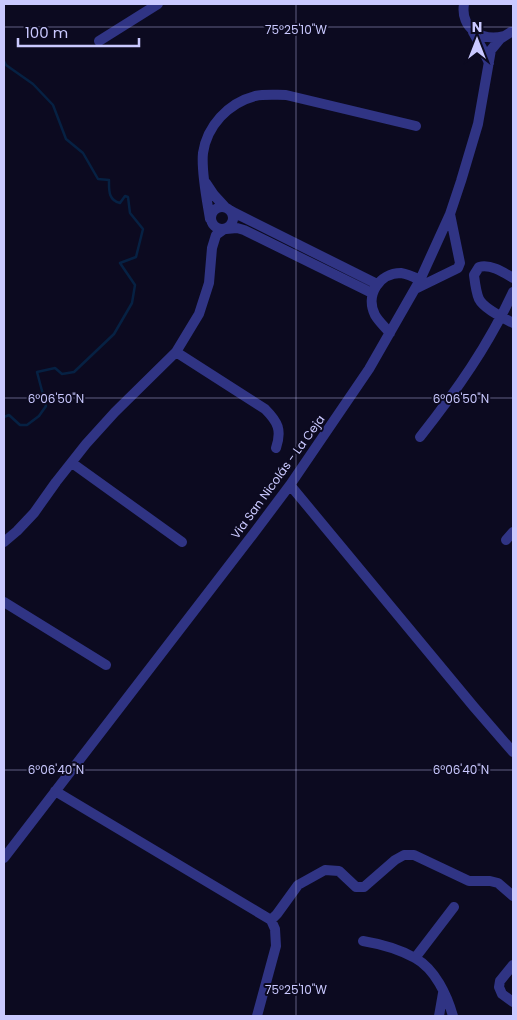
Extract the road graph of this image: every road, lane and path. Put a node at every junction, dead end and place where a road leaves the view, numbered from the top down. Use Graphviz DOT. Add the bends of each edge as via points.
graph roads {
  1 [pos="158,4"];
  2 [pos="464,4"];
  3 [pos="470,28"];
  4 [pos="512,31"];
  5 [pos="99,41"];
  6 [pos="490,64"];
  7 [pos="416,126"];
  8 [pos="204,178"];
  9 [pos="227,208"];
  10 [pos="450,214"];
  11 [pos="211,221"];
  12 [pos="224,230"];
  13 [pos="212,248"];
  14 [pos="468,269"];
  15 [pos="513,278"];
  16 [pos="420,280"];
  17 [pos="377,284"];
  18 [pos="415,289"];
  19 [pos="513,292"];
  20 [pos="372,293"];
  21 [pos="502,317"];
  22 [pos="513,323"];
  23 [pos="390,333"];
  24 [pos="176,352"];
  25 [pos="420,437"];
  26 [pos="276,448"];
  27 [pos="72,463"];
  28 [pos="290,485"];
  29 [pos="4,542"];
  30 [pos="182,542"];
  31 [pos="4,602"];
  32 [pos="106,665"];
  33 [pos="513,752"];
  34 [pos="55,791"];
  35 [pos="4,858"];
  36 [pos="513,896"];
  37 [pos="454,907"];
  38 [pos="270,920"];
  39 [pos="363,941"];
  40 [pos="415,958"];
  41 [pos="513,965"];
  42 [pos="443,992"];
  43 [pos="513,1002"];
  44 [pos="256,1016"];
  45 [pos="439,1016"];
  46 [pos="453,1016"];
  1 -- 5 [label="street"];
  2 -- 3 [label="street" via="464,15"];
  3 -- 4 [label="street" via="477,34 494,38"];
  3 -- 6 [label="street"];
  4 -- 6 [label="street, Via San Nicolás - La Ceja" via="492,50"];
  6 -- 10 [label="street, Via San Nicolás - La Ceja" via="478,124"];
  7 -- 8 [label="street" via="286,95 256,96 238,102 212,128 203,153"];
  8 -- 9 [label="street"];
  8 -- 11 [label="street"];
  9 -- 11 [label="street" via="215,209"];
  9 -- 12 [label="street" via="233,214 233,221"];
  9 -- 17 [label="street"];
  10 -- 14 [label="street"];
  10 -- 16 [label="street, Via San Nicolás - La Ceja"];
  11 -- 12 [label="street" via="216,228"];
  11 -- 13 [label="street"];
  12 -- 13 [label="street" via="216,235"];
  12 -- 20 [label="street" via="244,230"];
  13 -- 24 [label="street" via="209,283 198,314"];
  14 -- 15 [label="street" via="486,266"];
  14 -- 18 [label="street"];
  14 -- 21 [label="street" via="480,301"];
  16 -- 17 [label="street" via="400,273"];
  16 -- 18 [label="street, Via San Nicolás - La Ceja"];
  17 -- 20 [label="street"];
  18 -- 23 [label="street, Via San Nicolás - La Ceja"];
  19 -- 21 [label="street"];
  20 -- 23 [label="street" via="374,314"];
  21 -- 22 [label="street"];
  21 -- 25 [label="street" via="458,387"];
  23 -- 28 [label="street, Via San Nicolás - La Ceja"];
  24 -- 26 [label="street" via="265,409 279,429"];
  24 -- 27 [label="street" via="115,412"];
  27 -- 29 [label="street" via="34,513"];
  27 -- 30 [label="street"];
  28 -- 33 [label="street"];
  28 -- 34 [label="street, Via San Nicolás - La Ceja"];
  31 -- 32 [label="street"];
  34 -- 35 [label="street, Via San Nicolás - La Ceja"];
  34 -- 38 [label="street"];
  36 -- 38 [label="street" via="498,883 469,881 414,855 404,855 364,886 356,887 339,871 326,870 298,885"];
  37 -- 40 [label="street"];
  38 -- 44 [label="street" via="276,930 276,946"];
  39 -- 40 [label="street"];
  40 -- 42 [label="street" via="434,976"];
  41 -- 43 [label="street" via="498,987"];
  42 -- 45 [label="street"];
  42 -- 46 [label="street"];
}
